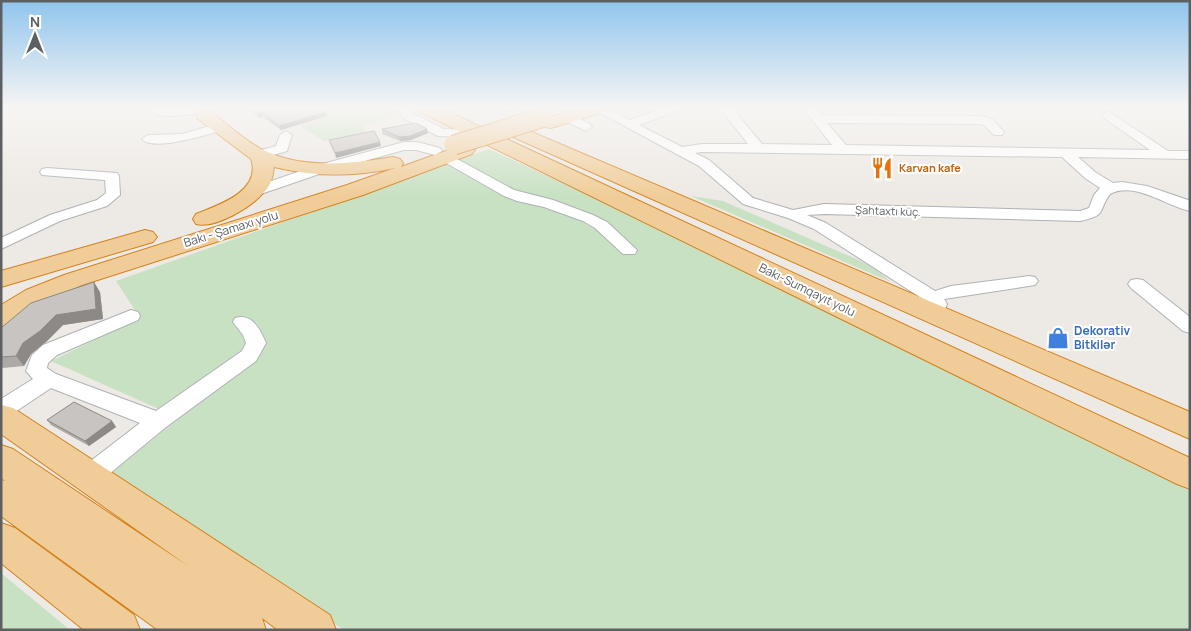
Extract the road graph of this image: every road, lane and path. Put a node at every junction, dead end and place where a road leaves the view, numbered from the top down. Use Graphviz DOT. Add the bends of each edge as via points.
graph roads {
  1 [pos="188,136"];
  2 [pos="233,136"];
  3 [pos="286,136"];
  4 [pos="445,136"];
  5 [pos="447,136"];
  6 [pos="493,136"];
  7 [pos="530,136"];
  8 [pos="657,136"];
  9 [pos="749,136"];
  10 [pos="832,136"];
  11 [pos="1139,136"];
  12 [pos="148,139"];
  13 [pos="388,139"];
  14 [pos="456,148"];
  15 [pos="758,148"];
  16 [pos="842,149"];
  17 [pos="679,151"];
  18 [pos="1064,152"];
  19 [pos="407,153"];
  20 [pos="1164,154"];
  21 [pos="259,155"];
  22 [pos="1187,156"];
  23 [pos="320,169"];
  24 [pos="47,172"];
  25 [pos="1111,188"];
  26 [pos="253,192"];
  27 [pos="1190,208"];
  28 [pos="793,215"];
  29 [pos="204,219"];
  30 [pos="1,244"];
  31 [pos="629,250"];
  32 [pos="1,279"];
  33 [pos="1029,281"];
  34 [pos="1137,284"];
  35 [pos="1,291"];
  36 [pos="934,305"];
  37 [pos="131,316"];
  38 [pos="1,318"];
  39 [pos="242,322"];
  40 [pos="1190,327"];
  41 [pos="49,380"];
  42 [pos="1,410"];
  43 [pos="1,417"];
  44 [pos="158,421"];
  45 [pos="1190,426"];
  46 [pos="1,459"];
  47 [pos="1190,474"];
  48 [pos="88,477"];
  49 [pos="1,495"];
  50 [pos="1,540"];
  51 [pos="119,630"];
  52 [pos="195,630"];
  53 [pos="245,630"];
  54 [pos="315,630"];
  1 -- 12 [label="street"];
  2 -- 21 [label="highway"];
  3 -- 21 [label="street" via="282,148"];
  4 -- 14 [label="street"];
  5 -- 14 [label="highway, Bakı-Sumqayıt yolu"];
  6 -- 14 [label="highway"];
  7 -- 36 [label="highway"];
  8 -- 17 [label="street, Şahtaxtı küç."];
  9 -- 15 [label="street"];
  10 -- 16 [label="street"];
  11 -- 20 [label="street"];
  13 -- 19 [label="street"];
  14 -- 19 [label="highway, Bakı - Şamaxı yolu"];
  14 -- 31 [label="street" via="509,192 588,218"];
  14 -- 38 [label="highway, Bakı - Şamaxı yolu" via="355,190 73,280 35,296"];
  14 -- 47 [label="highway, Bakı-Sumqayıt yolu"];
  15 -- 16 [label="street"];
  15 -- 17 [label="street"];
  16 -- 18 [label="street"];
  17 -- 28 [label="street, Şahtaxtı küç." via="704,163 748,202"];
  18 -- 20 [label="street"];
  18 -- 25 [label="street"];
  19 -- 23 [label="highway" via="351,170"];
  19 -- 29 [label="highway, Bakı - Şamaxı yolu"];
  19 -- 35 [label="highway" via="378,173 59,269"];
  20 -- 22 [label="street"];
  21 -- 23 [label="highway" via="294,166"];
  21 -- 26 [label="highway" via="264,164 264,174"];
  23 -- 26 [label="street"];
  24 -- 30 [label="street" via="112,176 113,195 102,203 55,218"];
  25 -- 27 [label="street" via="1159,193"];
  25 -- 28 [label="street, Şahtaxtı küç." via="1102,194 1096,212 1080,216 824,209"];
  26 -- 29 [label="highway" via="232,207"];
  28 -- 36 [label="street" via="820,226"];
  29 -- 32 [label="highway, Bakı - Şamaxı yolu"];
  33 -- 36 [label="street" via="950,292"];
  34 -- 40 [label="street"];
  36 -- 45 [label="highway"];
  37 -- 41 [label="street" via="50,350 40,360 36,371"];
  39 -- 44 [label="street" via="256,343 248,356"];
  41 -- 42 [label="street"];
  41 -- 44 [label="street"];
  43 -- 48 [label="highway"];
  44 -- 48 [label="street"];
  46 -- 53 [label="highway"];
  48 -- 54 [label="highway"];
  49 -- 52 [label="highway"];
  50 -- 51 [label="highway"];
}
